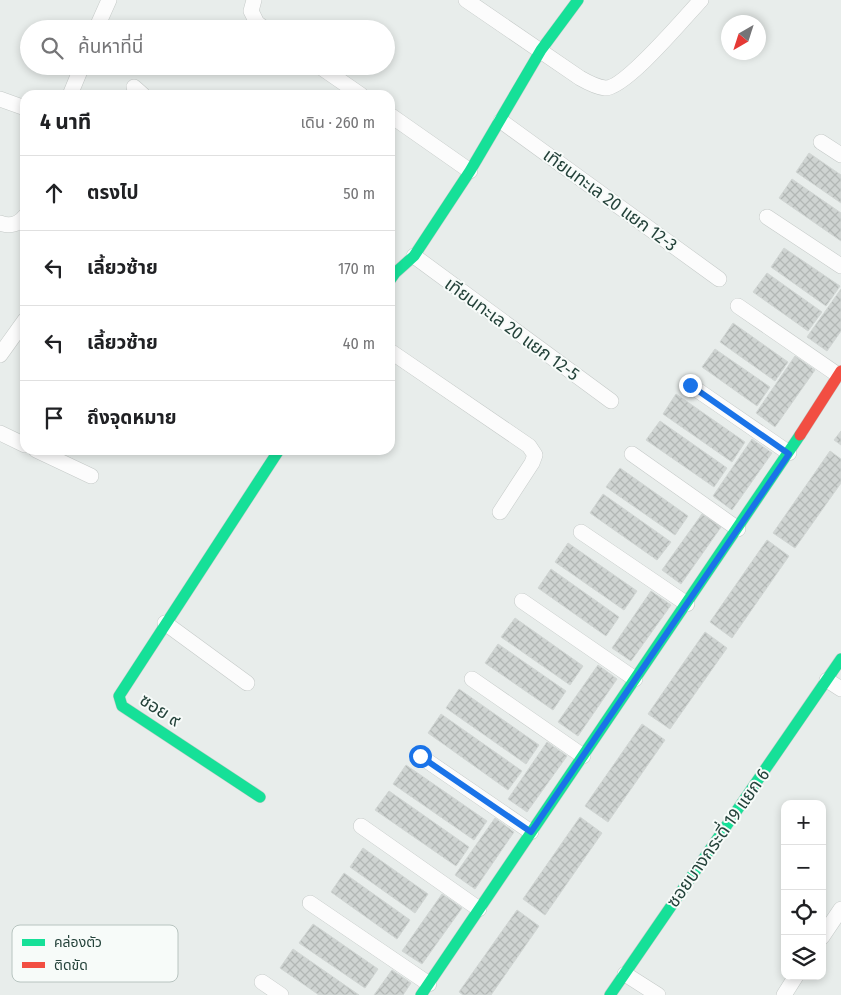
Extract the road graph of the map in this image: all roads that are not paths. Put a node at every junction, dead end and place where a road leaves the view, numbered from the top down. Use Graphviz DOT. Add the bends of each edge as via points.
graph roads {
  1 [pos="109,0"];
  2 [pos="254,0"];
  3 [pos="466,0"];
  4 [pos="578,0"];
  5 [pos="701,0"];
  6 [pos="100,20"];
  7 [pos="256,20"];
  8 [pos="542,50"];
  9 [pos="78,75"];
  10 [pos="332,75"];
  11 [pos="72,90"];
  12 [pos="354,90"];
  13 [pos="0,99"];
  14 [pos="20,106"];
  15 [pos="395,118"];
  16 [pos="501,120"];
  17 [pos="821,142"];
  18 [pos="841,155"];
  19 [pos="470,170"];
  20 [pos="767,217"];
  21 [pos="20,221"];
  22 [pos="0,224"];
  23 [pos="414,256"];
  24 [pos="841,266"];
  25 [pos="395,272"];
  26 [pos="719,279"];
  27 [pos="738,306"];
  28 [pos="20,327"];
  29 [pos="395,354"];
  30 [pos="0,355"];
  31 [pos="840,373"];
  32 [pos="690,385"];
  33 [pos="611,401"];
  34 [pos="0,432"];
  35 [pos="20,442"];
  36 [pos="632,454"];
  37 [pos="789,454"];
  38 [pos="47,455"];
  39 [pos="276,455"];
  40 [pos="91,476"];
  41 [pos="500,512"];
  42 [pos="738,529"];
  43 [pos="581,532"];
  44 [pos="522,602"];
  45 [pos="687,604"];
  46 [pos="165,623"];
  47 [pos="841,659"];
  48 [pos="472,679"];
  49 [pos="635,679"];
  50 [pos="827,680"];
  51 [pos="247,682"];
  52 [pos="841,689"];
  53 [pos="420,756"];
  54 [pos="583,756"];
  55 [pos="260,797"];
  56 [pos="361,826"];
  57 [pos="531,832"];
  58 [pos="310,902"];
  59 [pos="479,909"];
  60 [pos="841,909"];
  61 [pos="823,935"];
  62 [pos="624,974"];
  63 [pos="793,980"];
  64 [pos="262,982"];
  65 [pos="425,989"];
  66 [pos="280,995"];
  67 [pos="610,995"];
  68 [pos="658,995"];
  69 [pos="784,995"];
  1 -- 6 [label="street"];
  2 -- 7 [label="street" via="251,11"];
  3 -- 8 [label="street"];
  4 -- 8 [label="street"];
  5 -- 8 [label="street" via="621,82 606,88 580,78"];
  8 -- 16 [label="street"];
  9 -- 11 [label="street"];
  10 -- 12 [label="street"];
  13 -- 14 [label="street"];
  15 -- 19 [label="street"];
  16 -- 19 [label="street"];
  16 -- 26 [label="street, เทียนทะเล 20 แยก 12-3"];
  17 -- 18 [label="street"];
  19 -- 23 [label="street"];
  20 -- 24 [label="street"];
  21 -- 22 [label="street" via="12,225"];
  23 -- 25 [label="street"];
  23 -- 33 [label="street, เทียนทะเล 20 แยก 12-5"];
  27 -- 31 [label="street"];
  28 -- 30 [label="street"];
  29 -- 41 [label="street" via="532,450 535,455 532,463"];
  31 -- 37 [label="street"];
  32 -- 37 [label="street"];
  34 -- 35 [label="street"];
  36 -- 42 [label="street"];
  37 -- 42 [label="street"];
  38 -- 40 [label="street"];
  39 -- 46 [label="street, ซอย ๙"];
  42 -- 45 [label="street"];
  43 -- 45 [label="street"];
  44 -- 49 [label="street"];
  45 -- 49 [label="street"];
  46 -- 51 [label="street"];
  46 -- 55 [label="street, ซอย ๙" via="120,693 122,706"];
  47 -- 50 [label="street, ซอยบางกระดี่ 19 แยก 6"];
  48 -- 54 [label="street"];
  49 -- 54 [label="street"];
  50 -- 52 [label="street"];
  50 -- 62 [label="street, ซอยบางกระดี่ 19 แยก 6"];
  53 -- 57 [label="street"];
  54 -- 57 [label="street"];
  56 -- 59 [label="street"];
  57 -- 59 [label="street"];
  58 -- 65 [label="street"];
  59 -- 65 [label="street"];
  60 -- 61 [label="street"];
  62 -- 67 [label="street, ซอยบางกระดี่ 19 แยก 6"];
  62 -- 68 [label="street"];
  63 -- 69 [label="street"];
  64 -- 66 [label="street"];
}
